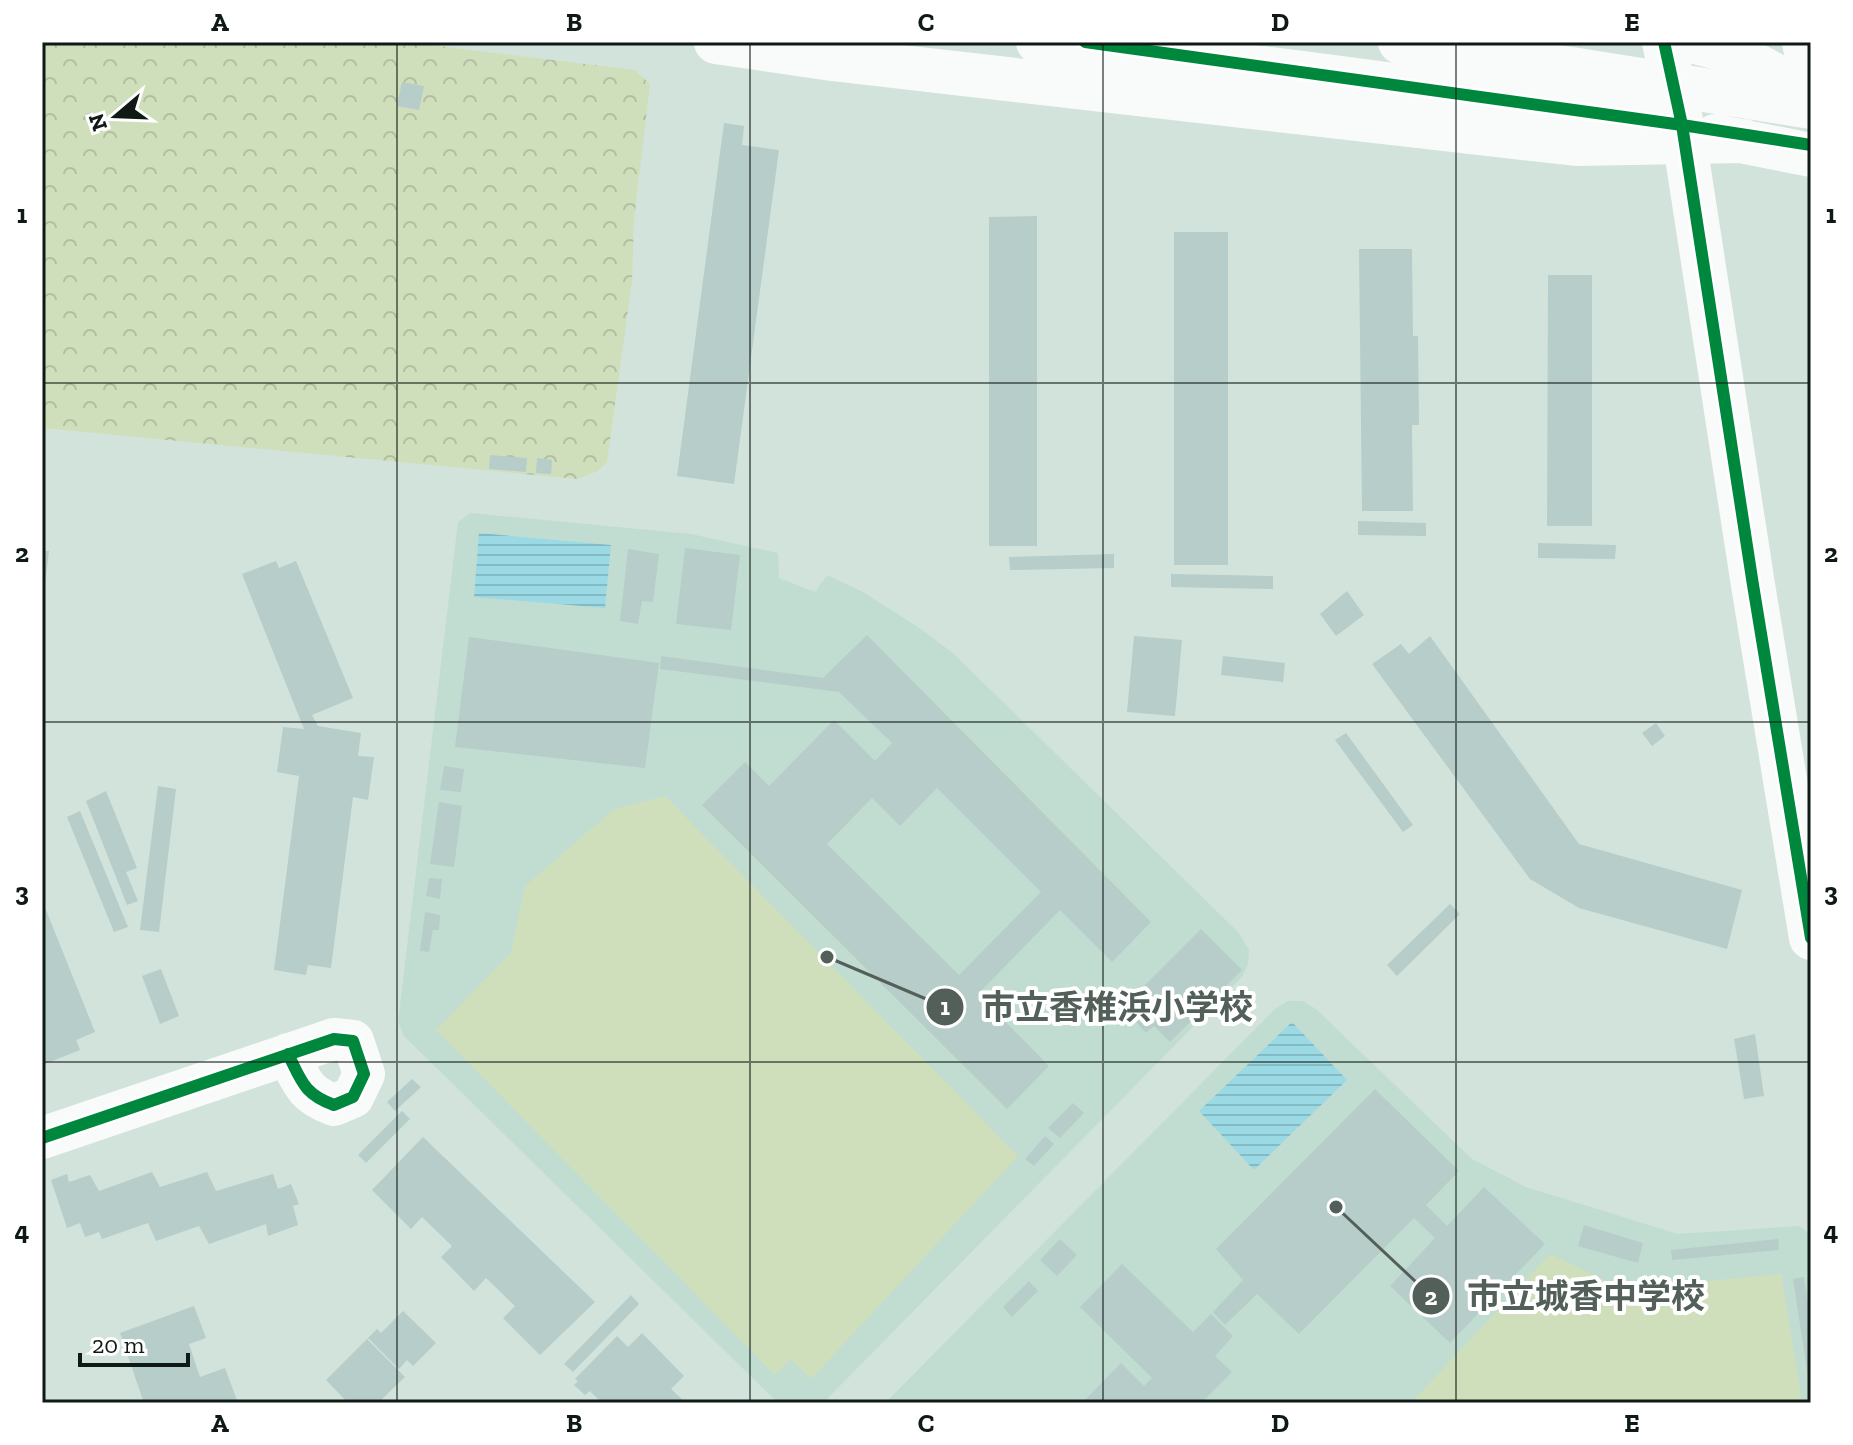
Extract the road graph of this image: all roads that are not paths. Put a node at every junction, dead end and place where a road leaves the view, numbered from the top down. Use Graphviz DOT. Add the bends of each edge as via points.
graph roads {
  1 [pos="716,42"];
  2 [pos="1038,42"];
  3 [pos="1085,42"];
  4 [pos="1400,42"];
  5 [pos="1480,42"];
  6 [pos="1803,42"];
  7 [pos="1676,52"];
  8 [pos="1624,64"];
  9 [pos="1811,84"];
  10 [pos="1811,92"];
  11 [pos="1811,107"];
  12 [pos="1682,125"];
  13 [pos="1735,136"];
  14 [pos="1811,145"];
  15 [pos="1811,155"];
  16 [pos="1811,938"];
  17 [pos="288,1054"];
  18 [pos="42,1138"];
  1 -- 13 [label="main road" via="1576,144"];
  2 -- 13 [label="main road" via="1232,64"];
  3 -- 12 [label="main road"];
  4 -- 11 [label="main road"];
  5 -- 8 [label="main road"];
  6 -- 9 [label="street"];
  7 -- 8 [label="main road"];
  7 -- 10 [label="main road" via="1730,51"];
  7 -- 12 [label="main road"];
  7 -- 13 [label="main road"];
  8 -- 12 [label="main road"];
  12 -- 13 [label="main road"];
  12 -- 16 [label="main road"];
  13 -- 14 [label="main road"];
  13 -- 15 [label="main road"];
  17 -- 18 [label="street"];
}
